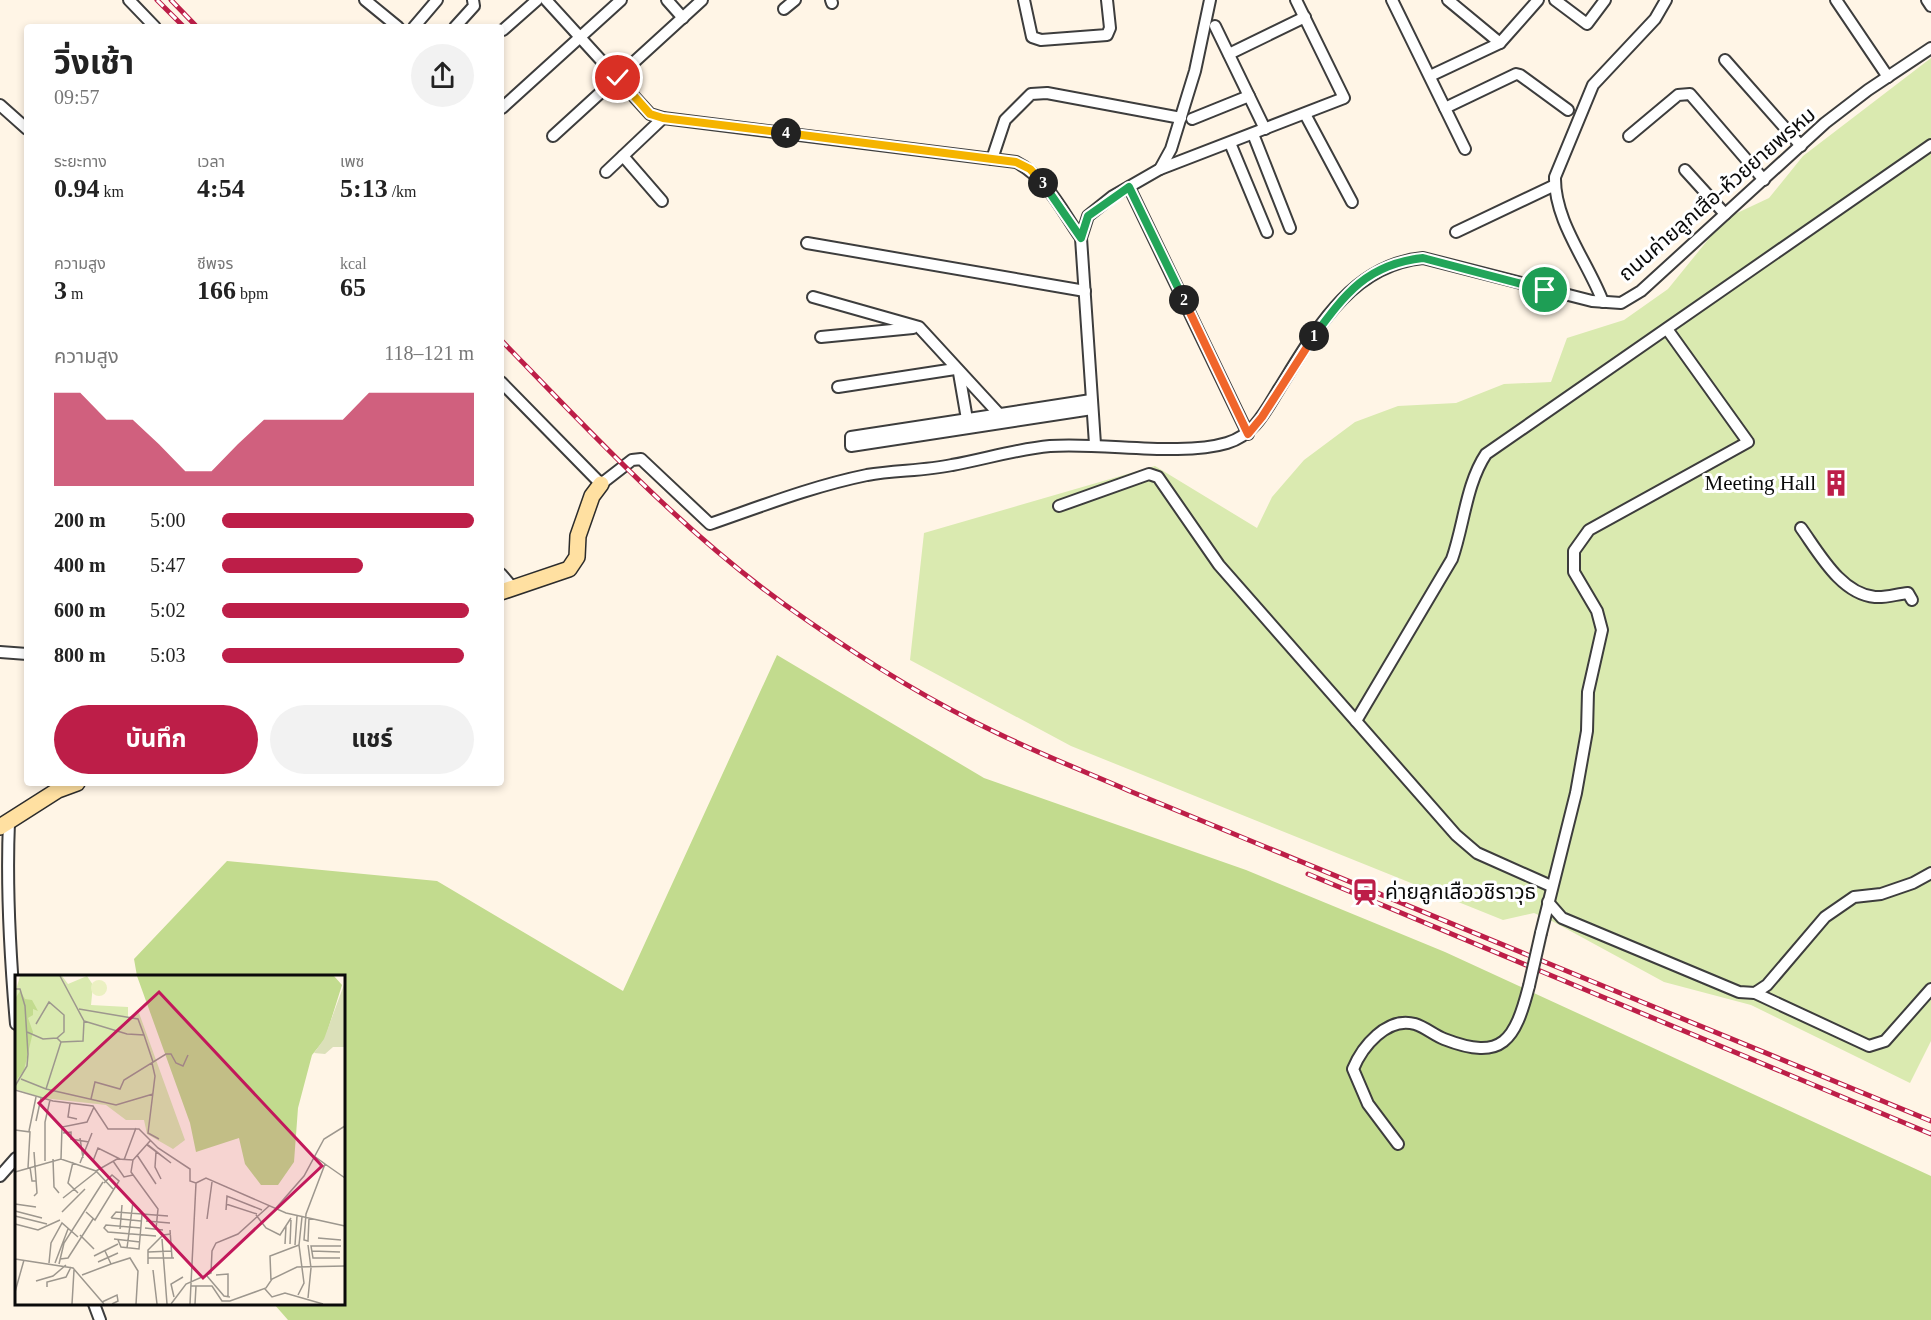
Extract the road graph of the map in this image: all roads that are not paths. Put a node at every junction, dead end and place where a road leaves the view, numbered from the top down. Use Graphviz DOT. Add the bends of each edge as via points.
graph roads {
  1 [pos="129,0"];
  2 [pos="437,0"];
  3 [pos="473,0"];
  4 [pos="537,0"];
  5 [pos="546,0"];
  6 [pos="621,0"];
  7 [pos="668,0"];
  8 [pos="702,0"];
  9 [pos="795,0"];
  10 [pos="1024,0"];
  11 [pos="1107,0"];
  12 [pos="1210,0"];
  13 [pos="1296,0"];
  14 [pos="1392,0"];
  15 [pos="1448,0"];
  16 [pos="1538,0"];
  17 [pos="1555,0"];
  18 [pos="1605,0"];
  19 [pos="1666,0"];
  20 [pos="1836,0"];
  21 [pos="1927,0"];
  22 [pos="367,1"];
  23 [pos="1931,6"];
  24 [pos="784,9"];
  25 [pos="1305,17"];
  26 [pos="683,18"];
  27 [pos="152,24"];
  28 [pos="394,24"];
  29 [pos="417,24"];
  30 [pos="457,24"];
  31 [pos="1215,26"];
  32 [pos="504,29"];
  33 [pos="580,37"];
  34 [pos="1500,43"];
  35 [pos="1931,48"];
  36 [pos="1229,54"];
  37 [pos="1725,60"];
  38 [pos="1430,76"];
  39 [pos="1888,77"];
  40 [pos="618,78"];
  41 [pos="1249,96"];
  42 [pos="0,105"];
  43 [pos="504,106"];
  44 [pos="1445,108"];
  45 [pos="1568,110"];
  46 [pos="1305,114"];
  47 [pos="663,118"];
  48 [pos="1186,118"];
  49 [pos="24,126"];
  50 [pos="1265,129"];
  51 [pos="1253,134"];
  52 [pos="553,136"];
  53 [pos="1629,136"];
  54 [pos="1230,144"];
  55 [pos="1931,145"];
  56 [pos="1801,146"];
  57 [pos="1466,149"];
  58 [pos="623,156"];
  59 [pos="992,159"];
  60 [pos="1160,169"];
  61 [pos="1685,170"];
  62 [pos="606,172"];
  63 [pos="1764,180"];
  64 [pos="1555,185"];
  65 [pos="1129,187"];
  66 [pos="662,201"];
  67 [pos="1352,202"];
  68 [pos="1725,214"];
  69 [pos="1290,228"];
  70 [pos="1267,232"];
  71 [pos="1456,232"];
  72 [pos="1081,238"];
  73 [pos="807,243"];
  74 [pos="1084,291"];
  75 [pos="813,297"];
  76 [pos="1603,302"];
  77 [pos="919,327"];
  78 [pos="1668,329"];
  79 [pos="821,337"];
  80 [pos="957,371"];
  81 [pos="504,385"];
  82 [pos="838,387"];
  83 [pos="1091,405"];
  84 [pos="1000,419"];
  85 [pos="968,424"];
  86 [pos="903,434"];
  87 [pos="1248,434"];
  88 [pos="1095,444"];
  89 [pos="601,484"];
  90 [pos="1059,506"];
  91 [pos="1801,528"];
  92 [pos="507,590"];
  93 [pos="1912,600"];
  94 [pos="0,652"];
  95 [pos="24,654"];
  96 [pos="1356,722"];
  97 [pos="58,787"];
  98 [pos="4,824"];
  99 [pos="1931,873"];
  100 [pos="1551,886"];
  101 [pos="1548,902"];
  102 [pos="1931,989"];
  103 [pos="1755,993"];
  104 [pos="15,1013"];
  105 [pos="1398,1144"];
  106 [pos="15,1159"];
  107 [pos="0,1176"];
  108 [pos="94,1305"];
  109 [pos="100,1320"];
  1 -- 27 [label="street"];
  2 -- 29 [label="street"];
  3 -- 30 [label="street" via="474,6"];
  4 -- 32 [label="street"];
  5 -- 33 [label="street"];
  6 -- 33 [label="street"];
  7 -- 26 [label="street"];
  8 -- 26 [label="street"];
  9 -- 24 [label="street"];
  10 -- 11 [label="street" via="1032,37 1041,40 1107,35"];
  12 -- 48 [label="street"];
  13 -- 25 [label="street"];
  14 -- 38 [label="street"];
  15 -- 34 [label="street"];
  16 -- 34 [label="street"];
  17 -- 18 [label="street" via="1587,24"];
  19 -- 64 [label="street" via="1655,19 1593,85"];
  20 -- 39 [label="street"];
  21 -- 23 [label="street"];
  22 -- 28 [label="street"];
  25 -- 36 [label="street"];
  25 -- 46 [label="street" via="1344,98"];
  26 -- 40 [label="street"];
  31 -- 36 [label="street"];
  33 -- 40 [label="street"];
  33 -- 43 [label="street"];
  34 -- 38 [label="street"];
  35 -- 39 [label="street, ถนนค่ายลูกเสึอ-ห้วยยายพรหม"];
  36 -- 41 [label="street"];
  37 -- 56 [label="street"];
  38 -- 44 [label="street"];
  39 -- 56 [label="street, ถนนค่ายลูกเสึอ-ห้วยยายพรหม" via="1825,123"];
  40 -- 47 [label="street" via="650,114"];
  40 -- 52 [label="street"];
  41 -- 48 [label="street"];
  41 -- 50 [label="street"];
  42 -- 49 [label="street"];
  44 -- 45 [label="street" via="1516,74"];
  44 -- 57 [label="street"];
  46 -- 50 [label="street"];
  46 -- 67 [label="street"];
  47 -- 58 [label="street"];
  47 -- 59 [label="street"];
  48 -- 59 [label="street" via="1047,93 1031,94 1005,120"];
  48 -- 60 [label="street"];
  50 -- 51 [label="street"];
  51 -- 54 [label="street"];
  51 -- 69 [label="street"];
  53 -- 63 [label="street" via="1678,95 1690,94"];
  54 -- 60 [label="street"];
  54 -- 70 [label="street"];
  55 -- 78 [label="street"];
  56 -- 63 [label="street, ถนนค่ายลูกเสึอ-ห้วยยายพรหม"];
  58 -- 62 [label="street"];
  58 -- 66 [label="street"];
  59 -- 72 [label="street" via="1016,162 1030,169"];
  60 -- 65 [label="street"];
  61 -- 68 [label="street"];
  63 -- 68 [label="street, ถนนค่ายลูกเสึอ-ห้วยยายพรหม"];
  64 -- 71 [label="street"];
  64 -- 76 [label="street" via="1564,220"];
  65 -- 72 [label="street" via="1088,216"];
  65 -- 87 [label="street"];
  68 -- 76 [label="street, ถนนค่ายลูกเสึอ-ห้วยยายพรหม" via="1641,291 1621,303"];
  72 -- 74 [label="street"];
  73 -- 74 [label="street"];
  74 -- 83 [label="street"];
  75 -- 77 [label="street"];
  76 -- 87 [label="street, ถนนค่ายลูกเสึอ-ห้วยยายพรหม" via="1423,258 1383,267 1360,281 1335,306"];
  77 -- 79 [label="street"];
  77 -- 80 [label="street"];
  78 -- 96 [label="street" via="1486,454 1473,481 1452,559"];
  78 -- 100 [label="street" via="1748,442 1589,530 1574,551 1574,572 1597,611 1602,630 1588,692 1587,731 1576,793"];
  80 -- 82 [label="street"];
  80 -- 84 [label="street"];
  80 -- 85 [label="street"];
  81 -- 89 [label="street"];
  83 -- 84 [label="street"];
  83 -- 88 [label="street"];
  84 -- 85 [label="street"];
  85 -- 86 [label="street"];
  87 -- 88 [label="street" via="1226,443 1181,448"];
  88 -- 89 [label="street" via="1049,446 951,466 868,475 711,524 641,459 632,459"];
  89 -- 92 [label="street" via="592,496 578,536 577,557 569,569"];
  90 -- 96 [label="street" via="1149,474 1158,477 1219,566"];
  91 -- 93 [label="street" via="1827,564 1854,590 1875,597 1908,593"];
  94 -- 95 [label="street"];
  96 -- 100 [label="street" via="1466,846"];
  97 -- 98 [label="street"];
  98 -- 104 [label="street"];
  99 -- 103 [label="street" via="1881,894 1854,897 1826,917 1767,985"];
  100 -- 101 [label="street"];
  101 -- 103 [label="street" via="1562,918 1739,992"];
  101 -- 105 [label="street, bridge" via="1521,1017 1508,1039 1492,1049 1475,1047 1444,1039 1415,1024 1396,1024 1361,1050 1353,1069 1368,1104"];
  102 -- 103 [label="street" via="1885,1041 1869,1046"];
  106 -- 107 [label="street"];
  108 -- 109 [label="street"];
}
